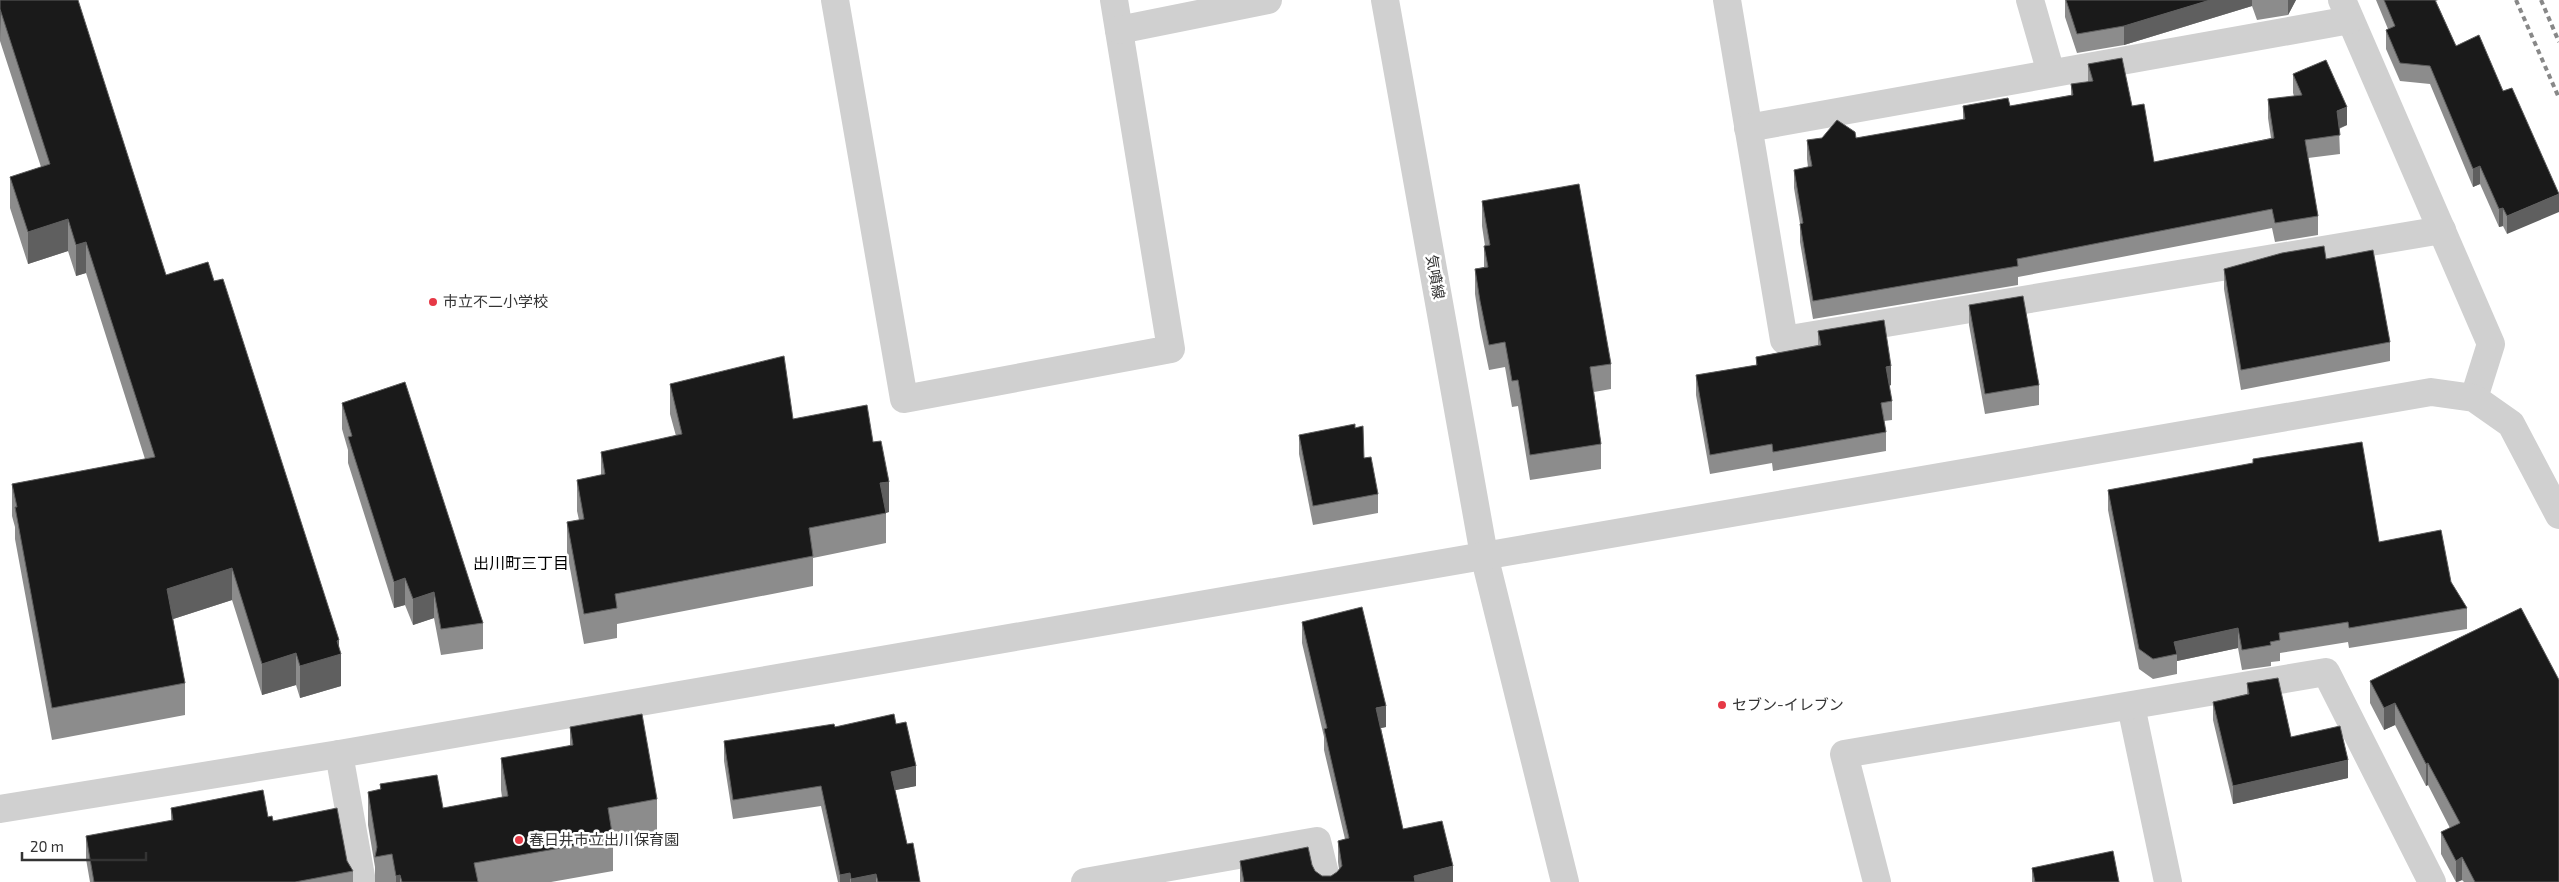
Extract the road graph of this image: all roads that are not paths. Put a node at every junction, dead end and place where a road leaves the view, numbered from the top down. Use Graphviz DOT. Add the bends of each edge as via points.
graph roads {
  1 [pos="835,0"];
  2 [pos="1114,0"];
  3 [pos="1268,0"];
  4 [pos="1385,0"];
  5 [pos="1727,0"];
  6 [pos="2030,0"];
  7 [pos="2346,10"];
  8 [pos="1119,30"];
  9 [pos="2050,73"];
  10 [pos="1748,128"];
  11 [pos="2442,230"];
  12 [pos="2474,398"];
  13 [pos="2559,515"];
  14 [pos="1484,554"];
  15 [pos="2131,706"];
  16 [pos="338,754"];
  17 [pos="0,809"];
  18 [pos="362,882"];
  19 [pos="1090,882"];
  20 [pos="1327,882"];
  21 [pos="1565,882"];
  22 [pos="1876,882"];
  23 [pos="2168,882"];
  24 [pos="2432,882"];
  1 -- 8 [label="street" via="904,399 1171,349"];
  2 -- 8 [label="street"];
  3 -- 8 [label="street"];
  4 -- 14 [label="street, 気噴線"];
  5 -- 10 [label="street"];
  6 -- 9 [label="street"];
  7 -- 9 [label="street"];
  7 -- 11 [label="street"];
  9 -- 10 [label="street"];
  10 -- 11 [label="street" via="1784,340"];
  11 -- 12 [label="street" via="2492,344"];
  12 -- 13 [label="street" via="2511,424"];
  12 -- 14 [label="street" via="2432,392"];
  14 -- 16 [label="street"];
  14 -- 21 [label="street, 気噴線"];
  15 -- 22 [label="street" via="1844,754"];
  15 -- 23 [label="street"];
  15 -- 24 [label="street" via="2326,672"];
  16 -- 17 [label="street"];
  16 -- 18 [label="street"];
  19 -- 20 [label="street" via="1317,841"];
}
